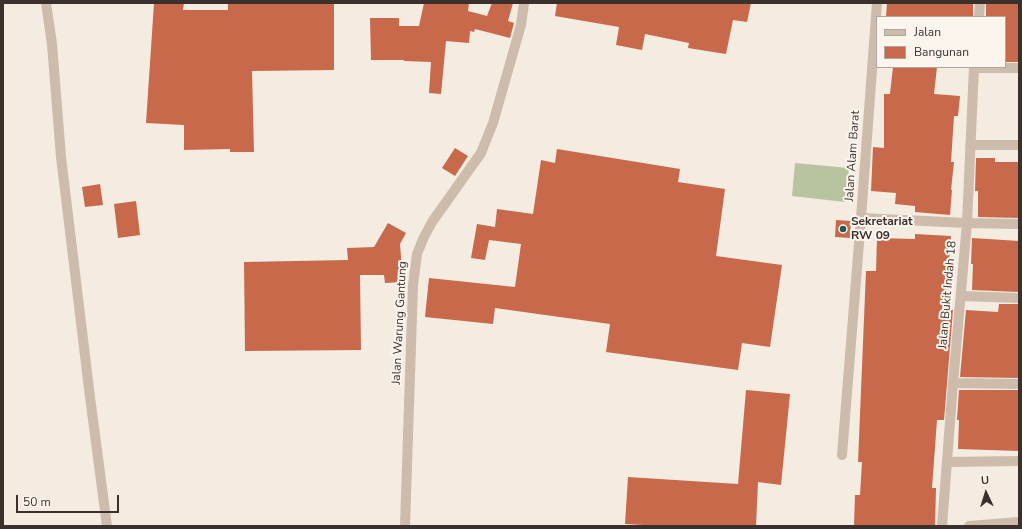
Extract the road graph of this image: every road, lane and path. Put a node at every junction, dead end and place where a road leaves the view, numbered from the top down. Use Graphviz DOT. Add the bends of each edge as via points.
graph roads {
  1 [pos="46,3"];
  2 [pos="524,3"];
  3 [pos="877,3"];
  4 [pos="980,3"];
  5 [pos="876,16"];
  6 [pos="876,16"];
  7 [pos="979,16"];
  8 [pos="974,68"];
  9 [pos="1006,68"];
  10 [pos="1019,68"];
  11 [pos="970,145"];
  12 [pos="1019,146"];
  13 [pos="861,218"];
  14 [pos="967,223"];
  15 [pos="1019,224"];
  16 [pos="961,296"];
  17 [pos="1019,298"];
  18 [pos="953,383"];
  19 [pos="1019,384"];
  20 [pos="842,455"];
  21 [pos="1019,461"];
  22 [pos="946,462"];
  23 [pos="1019,522"];
  24 [pos="107,526"];
  25 [pos="405,526"];
  26 [pos="942,526"];
  27 [pos="969,526"];
  1 -- 24 [label="street" via="62,165"];
  2 -- 25 [label="street, Jalan Warung Gantung" via="521,25 496,115 481,153 432,222 418,254 413,285"];
  3 -- 6 [label="street, Jalan Alam Barat"];
  4 -- 7 [label="street"];
  5 -- 13 [label="street, Jalan Alam Barat"];
  8 -- 11 [label="street, Jalan Bukit Indah 18"];
  9 -- 10 [label="street"];
  11 -- 12 [label="street"];
  11 -- 14 [label="street, Jalan Bukit Indah 18"];
  13 -- 14 [label="street"];
  13 -- 20 [label="street, Jalan Alam Barat"];
  14 -- 15 [label="street"];
  14 -- 16 [label="street, Jalan Bukit Indah 18"];
  16 -- 17 [label="street"];
  16 -- 18 [label="street, Jalan Bukit Indah 18"];
  18 -- 19 [label="street"];
  18 -- 22 [label="street, Jalan Bukit Indah 18"];
  21 -- 22 [label="street"];
  22 -- 26 [label="street, Jalan Bukit Indah 18"];
  23 -- 27 [label="street"];
}
